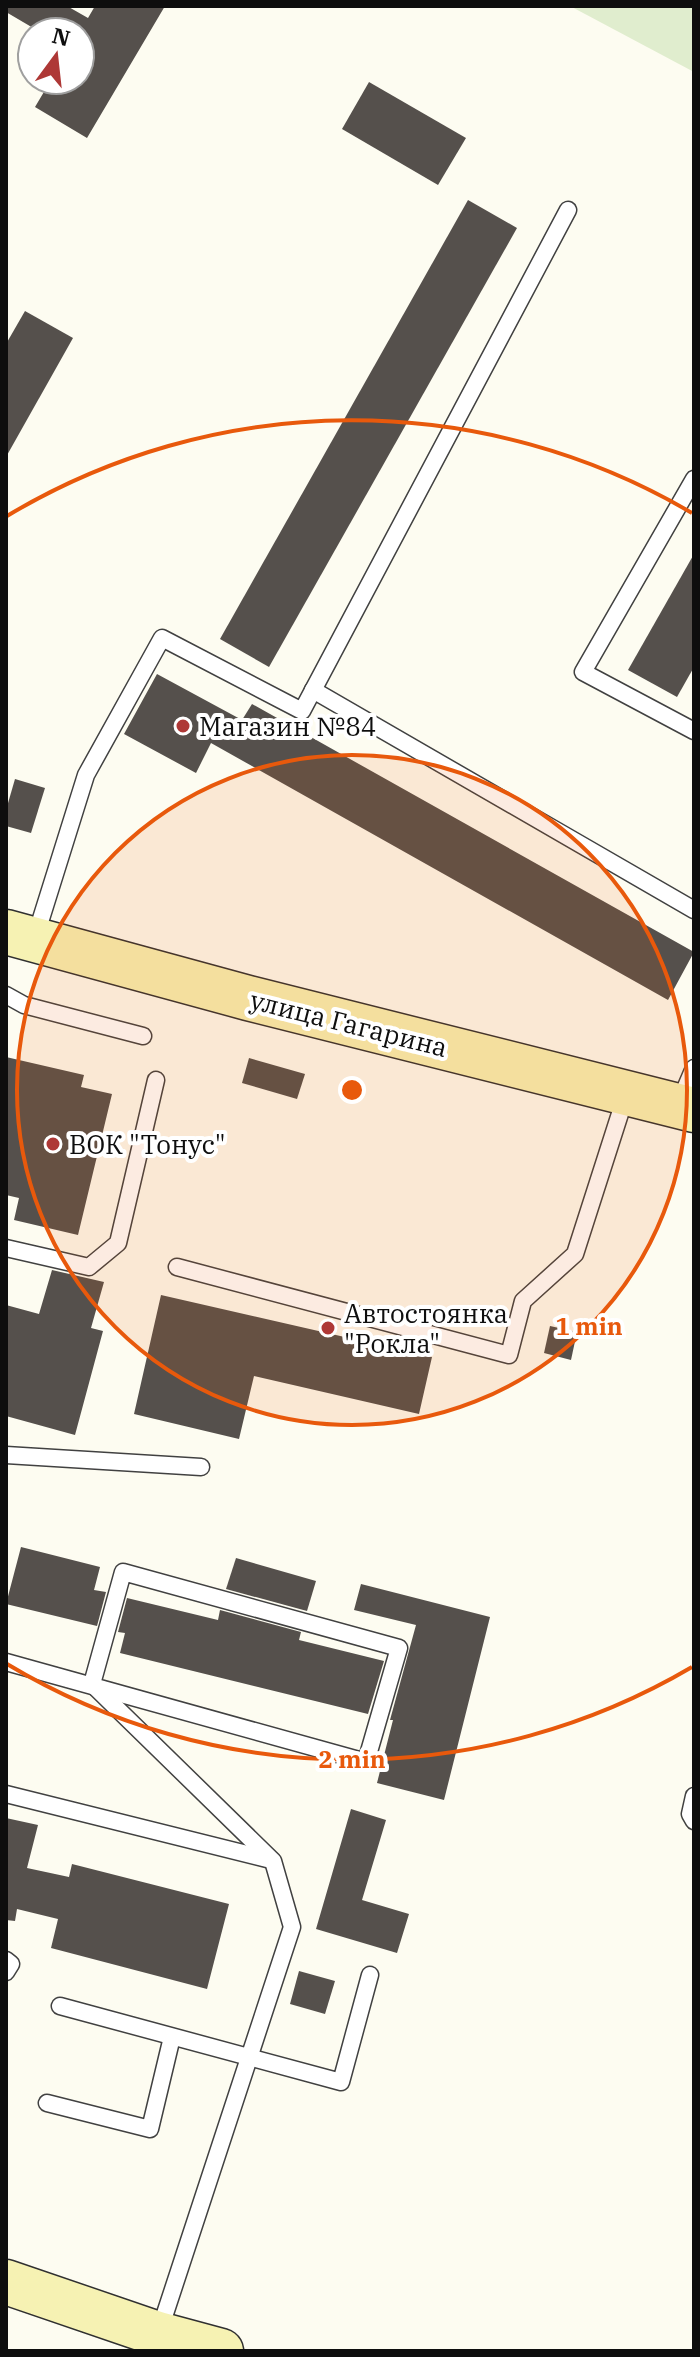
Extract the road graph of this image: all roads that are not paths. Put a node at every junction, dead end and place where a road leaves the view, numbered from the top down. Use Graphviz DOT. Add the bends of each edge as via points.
graph roads {
  1 [pos="568,210"];
  2 [pos="694,479"];
  3 [pos="313,690"];
  4 [pos="694,731"];
  5 [pos="694,910"];
  6 [pos="20,936"];
  7 [pos="6,995"];
  8 [pos="143,1036"];
  9 [pos="156,1080"];
  10 [pos="626,1093"];
  11 [pos="689,1095"];
  12 [pos="6,1248"];
  13 [pos="177,1267"];
  14 [pos="6,1455"];
  15 [pos="201,1467"];
  16 [pos="6,1662"];
  17 [pos="92,1684"];
  18 [pos="6,1794"];
  19 [pos="694,1796"];
  20 [pos="694,1821"];
  21 [pos="273,1861"];
  22 [pos="6,1960"];
  23 [pos="6,1972"];
  24 [pos="370,1975"];
  25 [pos="60,2006"];
  26 [pos="172,2037"];
  27 [pos="251,2059"];
  28 [pos="47,2103"];
  29 [pos="6,2282"];
  30 [pos="6,2298"];
  31 [pos="158,2334"];
  32 [pos="221,2351"];
  1 -- 3 [label="lane"];
  2 -- 4 [label="lane" via="583,672"];
  3 -- 5 [label="lane"];
  3 -- 6 [label="lane" via="302,711 162,638 86,775"];
  6 -- 10 [label="street, улица Гагарина"];
  7 -- 8 [label="lane" via="24,1005"];
  9 -- 12 [label="lane" via="118,1243 89,1267"];
  10 -- 11 [label="street, улица Гагарина"];
  10 -- 13 [label="lane" via="575,1254 523,1301 509,1355"];
  14 -- 15 [label="lane"];
  16 -- 17 [label="lane"];
  17 -- 17 [label="lane" via="123,1572 399,1648 366,1762"];
  17 -- 21 [label="lane"];
  18 -- 21 [label="lane"];
  19 -- 20 [label="lane"];
  21 -- 27 [label="lane" via="292,1927"];
  22 -- 23 [label="lane" via="11,1964"];
  24 -- 27 [label="lane" via="341,2082"];
  25 -- 26 [label="lane"];
  26 -- 27 [label="lane"];
  26 -- 28 [label="lane" via="150,2129"];
  27 -- 31 [label="lane"];
  29 -- 31 [label="street"];
  30 -- 31 [label="street"];
  31 -- 32 [label="street"];
}
